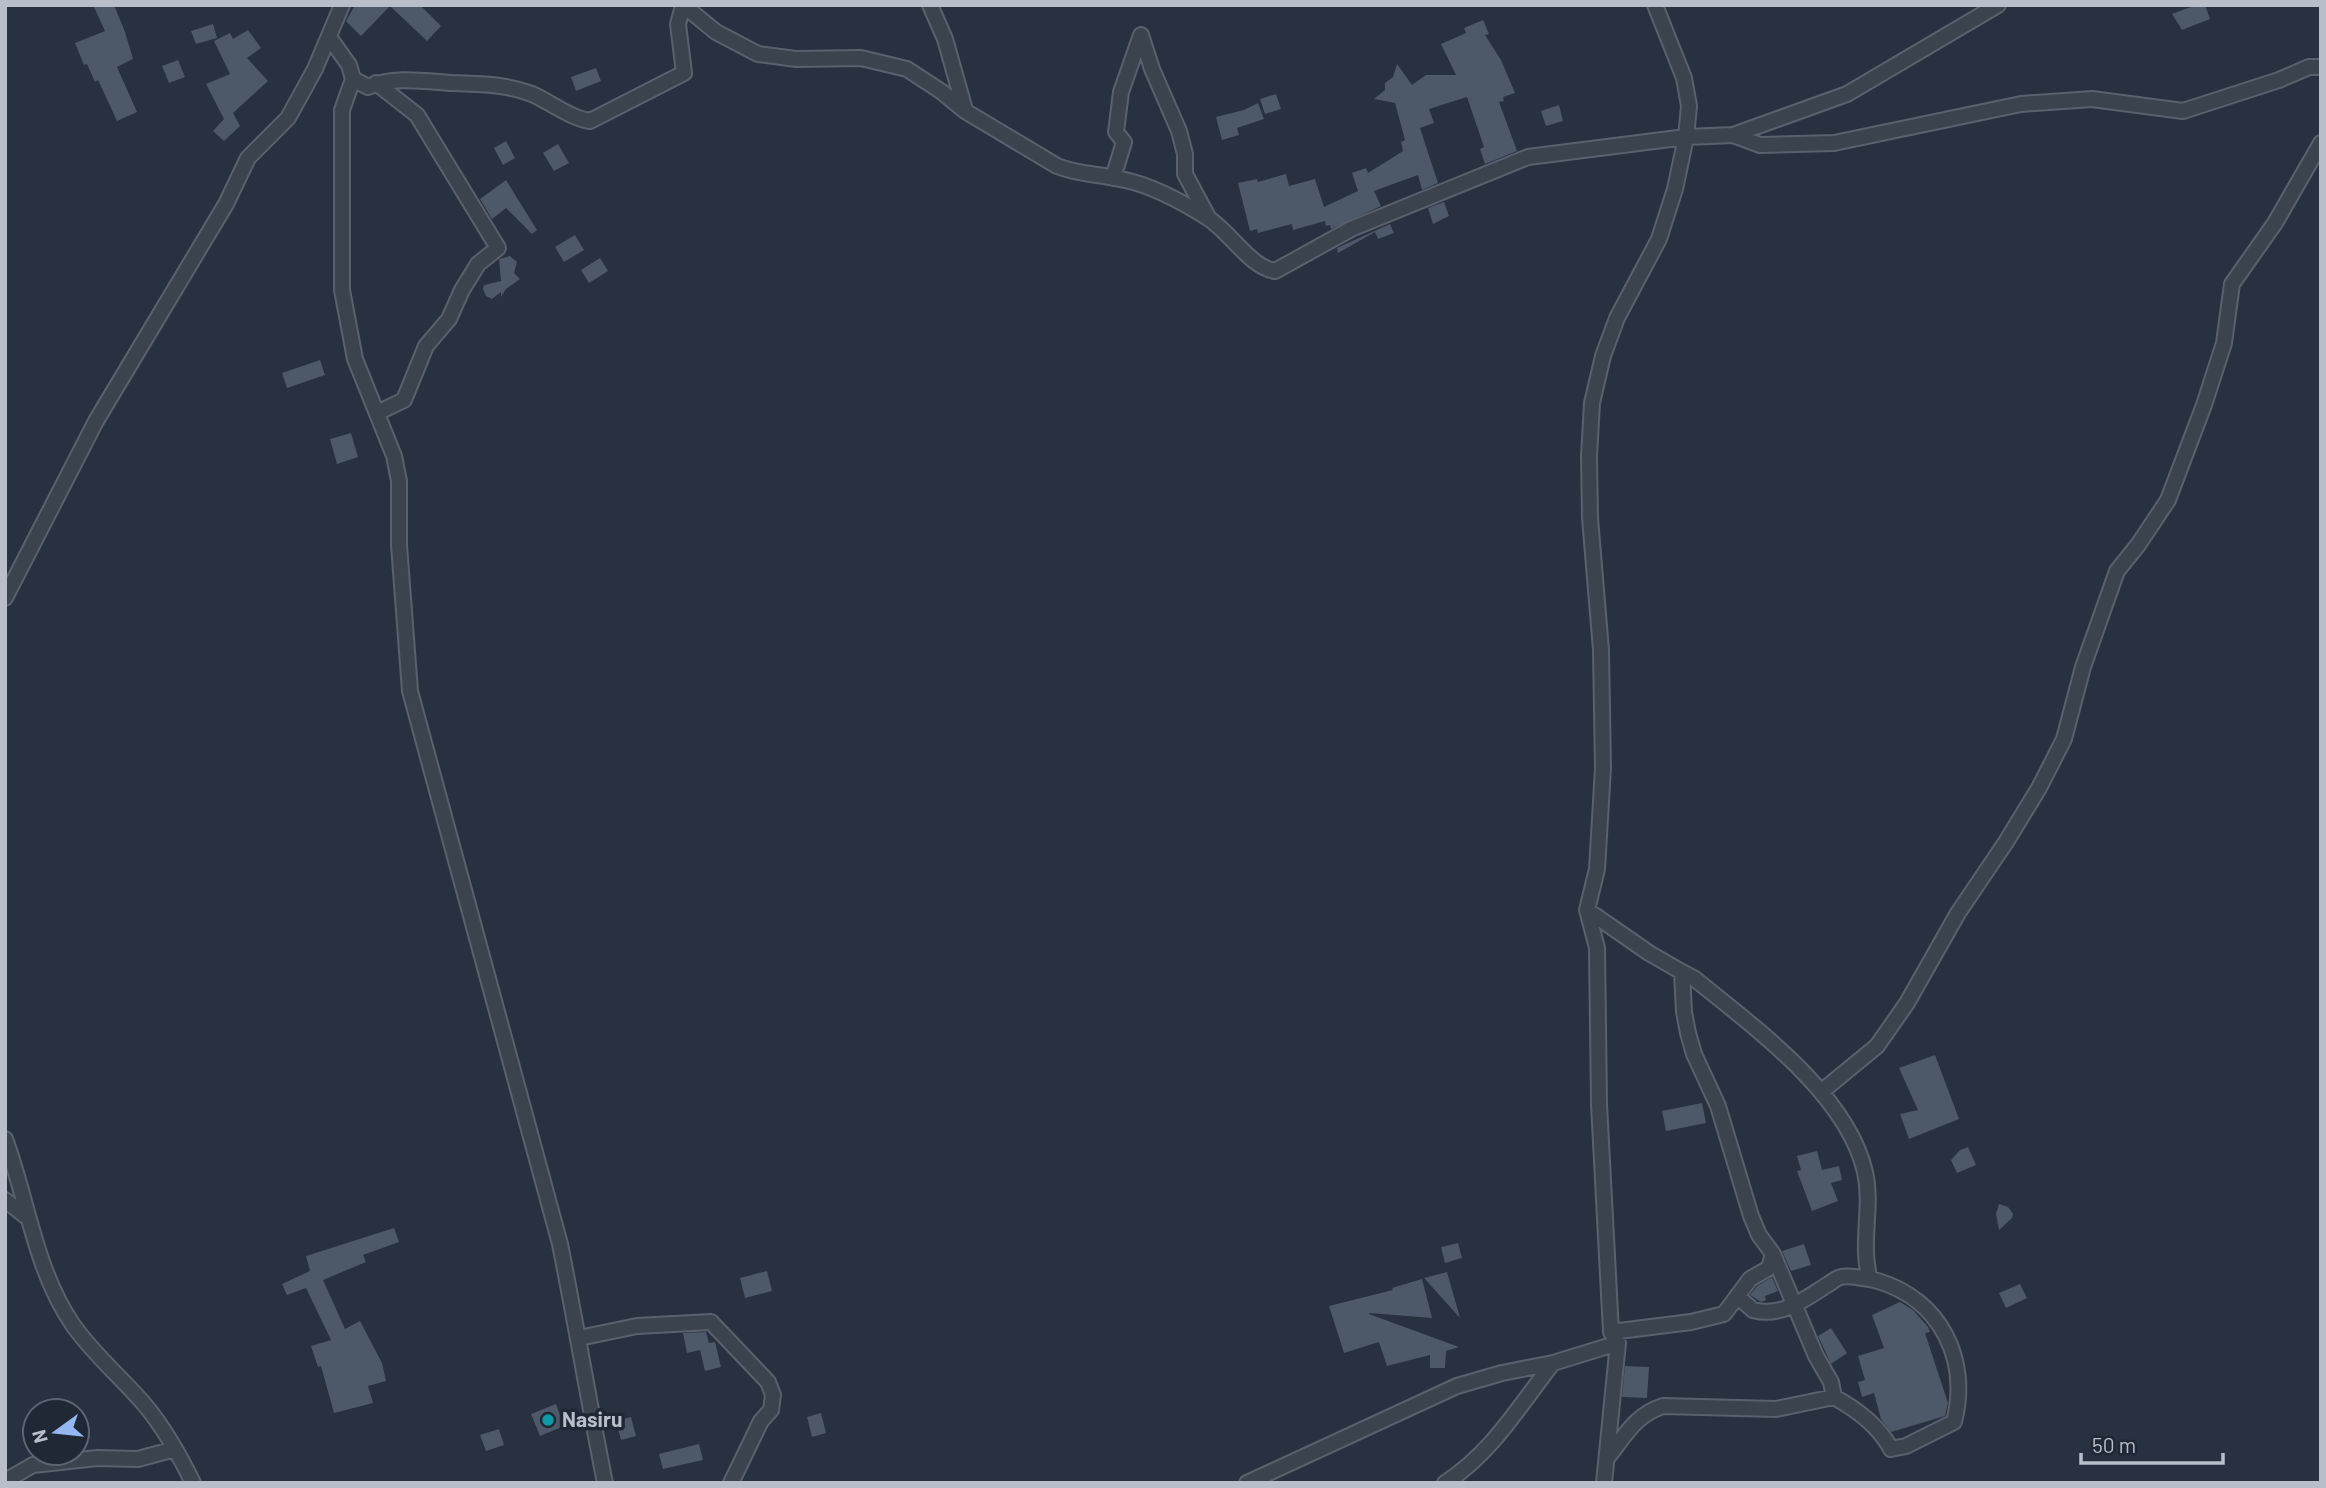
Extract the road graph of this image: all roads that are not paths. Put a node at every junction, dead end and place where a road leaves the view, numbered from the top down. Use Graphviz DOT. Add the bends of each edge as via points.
graph roads {
  1 [pos="342,5"];
  2 [pos="683,5"];
  3 [pos="930,5"];
  4 [pos="1656,5"];
  5 [pos="1998,5"];
  6 [pos="329,37"];
  7 [pos="2321,67"];
  8 [pos="353,79"];
  9 [pos="376,83"];
  10 [pos="965,111"];
  11 [pos="1733,135"];
  12 [pos="1686,137"];
  13 [pos="2321,143"];
  14 [pos="1113,178"];
  15 [pos="1208,219"];
  16 [pos="377,413"];
  17 [pos="5,598"];
  18 [pos="1587,911"];
  19 [pos="1682,972"];
  20 [pos="1821,1092"];
  21 [pos="5,1139"];
  22 [pos="5,1200"];
  23 [pos="28,1218"];
  24 [pos="1773,1254"];
  25 [pos="1869,1278"];
  26 [pos="1737,1296"];
  27 [pos="1794,1306"];
  28 [pos="579,1338"];
  29 [pos="1614,1338"];
  30 [pos="1553,1363"];
  31 [pos="1834,1397"];
  32 [pos="175,1449"];
  33 [pos="1607,1458"];
  34 [pos="5,1481"];
  35 [pos="193,1483"];
  36 [pos="605,1483"];
  37 [pos="731,1483"];
  38 [pos="1247,1483"];
  39 [pos="1445,1483"];
  40 [pos="1604,1483"];
  1 -- 6 [label="street"];
  2 -- 9 [label="street" via="678,24 684,74 590,121 531,94 486,83 416,79"];
  2 -- 10 [label="street" via="716,32 758,54 796,59 861,58 906,69"];
  3 -- 10 [label="street" via="945,39"];
  4 -- 12 [label="street" via="1684,78 1689,106"];
  5 -- 11 [label="street" via="1847,93"];
  6 -- 8 [label="street"];
  6 -- 17 [label="street" via="288,118 248,158 226,204 96,421"];
  7 -- 11 [label="street" via="2309,66 2183,111 2092,99 2021,104 1834,143 1760,145"];
  8 -- 9 [label="street" via="368,87"];
  8 -- 16 [label="street" via="342,110 342,290 355,359"];
  9 -- 16 [label="street" via="417,115 498,248 478,264 449,319 426,346 404,400"];
  10 -- 14 [label="street" via="1072,173"];
  11 -- 12 [label="street"];
  12 -- 15 [label="street" via="1528,157 1351,229 1275,271 1262,269"];
  12 -- 18 [label="street" via="1658,239 1617,318 1592,403 1588,456 1601,650 1603,768 1597,869"];
  13 -- 20 [label="street" via="2275,223 2232,284 2224,343 2168,500 2117,571 2064,738 2039,788 1877,1046"];
  14 -- 15 [label="street" via="1165,195"];
  14 -- 15 [label="street" via="1124,142 1116,132 1121,92 1141,35 1180,131 1185,174"];
  16 -- 28 [label="street" via="399,481 410,691 560,1244"];
  18 -- 19 [label="street"];
  18 -- 29 [label="street" via="1597,948 1599,1104"];
  19 -- 20 [label="street" via="1765,1036"];
  19 -- 24 [label="street" via="1684,1012 1694,1054 1718,1106 1751,1216"];
  20 -- 25 [label="street" via="1846,1124 1865,1173"];
  21 -- 23 [label="street"];
  22 -- 23 [label="street"];
  23 -- 32 [label="street" via="40,1258 74,1326 146,1406"];
  24 -- 26 [label="street" via="1769,1268 1750,1279"];
  24 -- 27 [label="street"];
  25 -- 27 [label="street" via="1843,1275"];
  25 -- 31 [label="street" via="1908,1294 1944,1330 1958,1370 1954,1422 1891,1449 1869,1421"];
  26 -- 27 [label="street" via="1758,1312"];
  26 -- 29 [label="street" via="1724,1314 1716,1317"];
  27 -- 31 [label="street"];
  28 -- 36 [label="street"];
  28 -- 37 [label="street" via="637,1326 711,1322 768,1382 773,1395 771,1410"];
  29 -- 30 [label="street"];
  29 -- 33 [label="street"];
  30 -- 38 [label="street" via="1457,1385"];
  30 -- 39 [label="street" via="1478,1458"];
  31 -- 33 [label="street" via="1776,1409 1663,1406 1647,1410"];
  32 -- 34 [label="street" via="138,1459 33,1465"];
  32 -- 35 [label="street"];
  33 -- 40 [label="street"];
}
